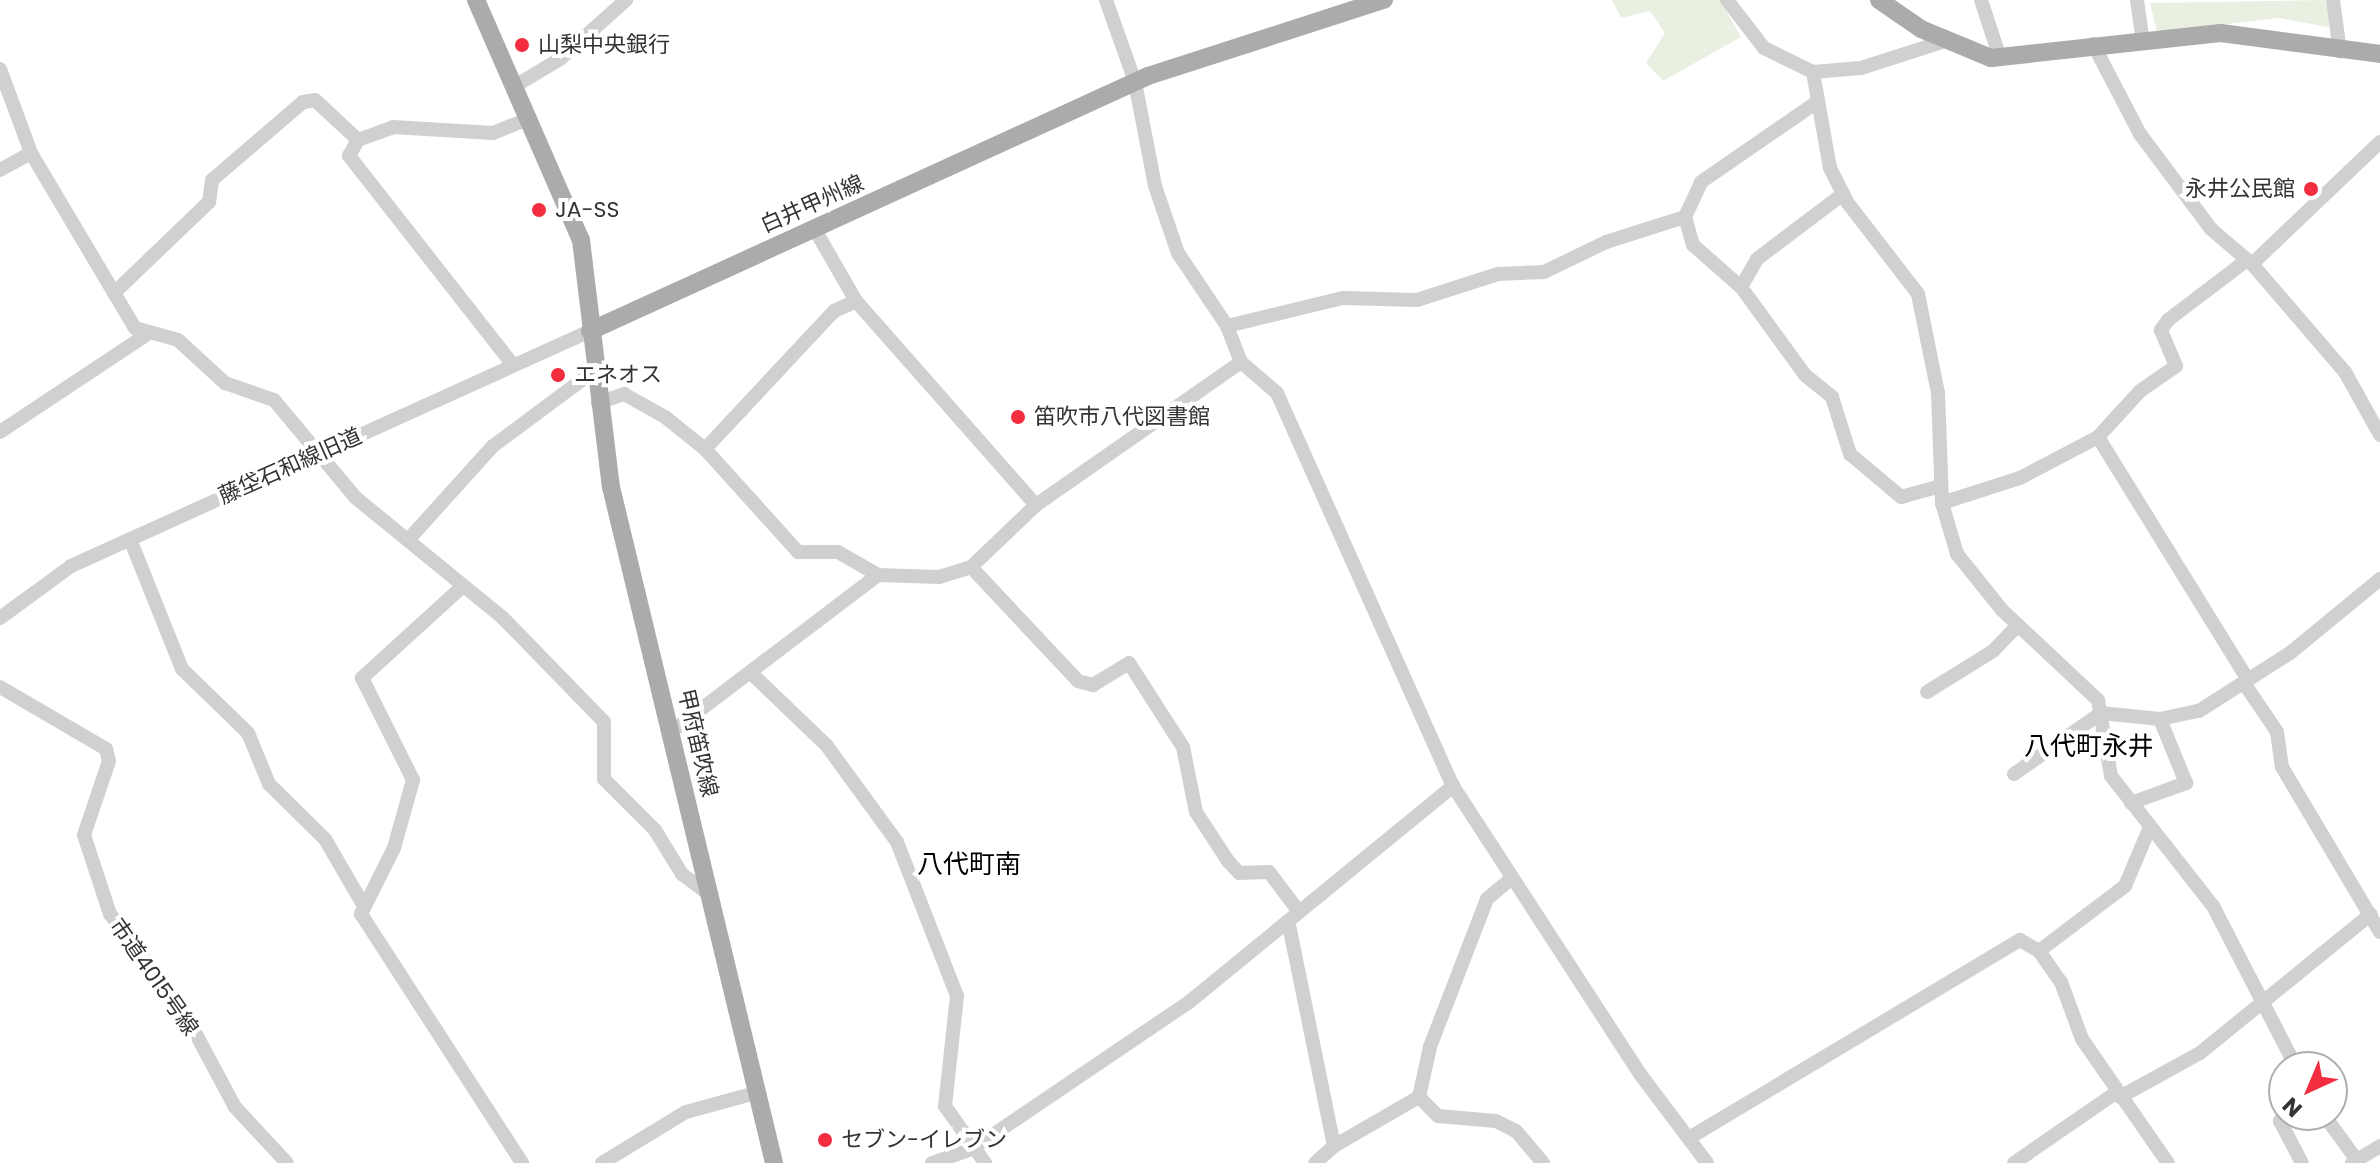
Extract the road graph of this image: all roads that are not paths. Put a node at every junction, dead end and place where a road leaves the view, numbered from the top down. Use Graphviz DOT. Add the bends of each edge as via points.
graph roads {
  1 [pos="476,0"];
  2 [pos="626,0"];
  3 [pos="1106,0"];
  4 [pos="1384,0"];
  5 [pos="1727,0"];
  6 [pos="1879,0"];
  7 [pos="1981,0"];
  8 [pos="2137,0"];
  9 [pos="2333,0"];
  10 [pos="2142,37"];
  11 [pos="1945,41"];
  12 [pos="2093,44"];
  13 [pos="2340,52"];
  14 [pos="2380,54"];
  15 [pos="2000,58"];
  16 [pos="0,69"];
  17 [pos="1813,72"];
  18 [pos="1135,82"];
  19 [pos="515,86"];
  20 [pos="1817,102"];
  21 [pos="530,118"];
  22 [pos="358,140"];
  23 [pos="2380,142"];
  24 [pos="31,153"];
  25 [pos="0,170"];
  26 [pos="1843,194"];
  27 [pos="1685,217"];
  28 [pos="814,228"];
  29 [pos="2249,262"];
  30 [pos="1741,287"];
  31 [pos="114,293"];
  32 [pos="856,301"];
  33 [pos="1227,326"];
  34 [pos="590,331"];
  35 [pos="146,335"];
  36 [pos="1241,362"];
  37 [pos="513,365"];
  38 [pos="594,371"];
  39 [pos="598,403"];
  40 [pos="0,432"];
  41 [pos="2380,435"];
  42 [pos="2098,437"];
  43 [pos="705,449"];
  44 [pos="321,452"];
  45 [pos="1941,486"];
  46 [pos="1942,503"];
  47 [pos="1036,505"];
  48 [pos="130,539"];
  49 [pos="408,540"];
  50 [pos="971,567"];
  51 [pos="878,575"];
  52 [pos="2380,579"];
  53 [pos="463,586"];
  54 [pos="0,618"];
  55 [pos="2018,625"];
  56 [pos="751,673"];
  57 [pos="2246,681"];
  58 [pos="0,687"];
  59 [pos="1927,692"];
  60 [pos="2101,713"];
  61 [pos="2160,719"];
  62 [pos="671,732"];
  63 [pos="2014,774"];
  64 [pos="1453,786"];
  65 [pos="2131,803"];
  66 [pos="2150,827"];
  67 [pos="1512,878"];
  68 [pos="709,894"];
  69 [pos="361,901"];
  70 [pos="1297,909"];
  71 [pos="2371,914"];
  72 [pos="1289,925"];
  73 [pos="2380,932"];
  74 [pos="2039,951"];
  75 [pos="2261,997"];
  76 [pos="2288,1051"];
  77 [pos="756,1093"];
  78 [pos="2118,1094"];
  79 [pos="1419,1097"];
  80 [pos="2285,1131"];
  81 [pos="2335,1131"];
  82 [pos="1689,1138"];
  83 [pos="1334,1146"];
  84 [pos="2380,1146"];
  85 [pos="972,1149"];
  86 [pos="2356,1162"];
  87 [pos="287,1163"];
  88 [pos="522,1163"];
  89 [pos="602,1163"];
  90 [pos="774,1163"];
  91 [pos="932,1163"];
  92 [pos="985,1163"];
  93 [pos="1315,1163"];
  94 [pos="1543,1163"];
  95 [pos="1707,1163"];
  96 [pos="2014,1163"];
  97 [pos="2168,1163"];
  98 [pos="2302,1163"];
  1 -- 19 [label="main road"];
  2 -- 19 [label="street" via="560,59"];
  3 -- 18 [label="street"];
  4 -- 18 [label="main road, 白井甲州線"];
  5 -- 17 [label="street" via="1764,48"];
  6 -- 11 [label="main road"];
  7 -- 15 [label="street"];
  8 -- 10 [label="street"];
  9 -- 13 [label="street"];
  10 -- 12 [label="main road"];
  10 -- 13 [label="main road" via="2221,33"];
  11 -- 15 [label="main road"];
  11 -- 17 [label="street" via="1861,68"];
  12 -- 15 [label="main road"];
  12 -- 29 [label="street" via="2140,134 2211,229"];
  13 -- 14 [label="main road"];
  16 -- 24 [label="street"];
  17 -- 20 [label="street"];
  18 -- 28 [label="main road, 白井甲州線"];
  18 -- 33 [label="street" via="1155,186 1178,253"];
  19 -- 21 [label="main road"];
  20 -- 26 [label="street"];
  20 -- 27 [label="street" via="1701,182"];
  21 -- 22 [label="street" via="493,133 414,123"];
  21 -- 34 [label="main road" via="581,240"];
  22 -- 31 [label="street" via="315,100 303,102 212,180 209,202"];
  22 -- 37 [label="street" via="352,163"];
  23 -- 29 [label="street"];
  24 -- 25 [label="street"];
  24 -- 31 [label="street"];
  26 -- 30 [label="street" via="1757,259"];
  26 -- 45 [label="street" via="1918,294 1938,393"];
  27 -- 30 [label="street" via="1693,245"];
  27 -- 33 [label="street" via="1606,242 1544,272 1498,274 1417,300 1343,298"];
  28 -- 32 [label="street"];
  28 -- 34 [label="main road, 白井甲州線"];
  29 -- 41 [label="street" via="2345,372"];
  29 -- 42 [label="street" via="2168,320 2161,330 2176,366 2140,391"];
  30 -- 45 [label="street" via="1805,375 1832,397 1850,454 1864,469 1901,497"];
  31 -- 35 [label="street"];
  32 -- 43 [label="street" via="834,311"];
  32 -- 47 [label="street"];
  33 -- 36 [label="street"];
  34 -- 37 [label="street, 藤垈石和線旧道"];
  34 -- 38 [label="main road, 甲府笛吹線"];
  35 -- 40 [label="street"];
  35 -- 44 [label="street" via="178,340 225,383 274,400"];
  36 -- 47 [label="street"];
  36 -- 64 [label="street" via="1277,393"];
  37 -- 44 [label="street, 藤垈石和線旧道"];
  38 -- 39 [label="main road, 甲府笛吹線"];
  38 -- 49 [label="street" via="493,446"];
  39 -- 43 [label="street" via="624,394 637,398"];
  39 -- 62 [label="main road, 甲府笛吹線" via="611,487"];
  42 -- 46 [label="street" via="2020,478"];
  42 -- 57 [label="street"];
  43 -- 51 [label="street" via="798,552 838,552"];
  44 -- 48 [label="street, 藤垈石和線旧道"];
  44 -- 49 [label="street" via="356,498"];
  45 -- 46 [label="street"];
  46 -- 55 [label="street" via="1957,554"];
  47 -- 50 [label="street"];
  48 -- 54 [label="street, 藤垈石和線旧道" via="48,579"];
  48 -- 69 [label="street" via="182,669 248,733 269,784 325,839"];
  49 -- 53 [label="street"];
  50 -- 51 [label="street" via="939,577"];
  50 -- 70 [label="street" via="1078,681 1093,685 1129,663 1183,747 1196,812 1228,861 1239,873 1269,872"];
  51 -- 56 [label="street"];
  52 -- 57 [label="street"];
  53 -- 68 [label="street" via="604,722 604,779 655,830 682,874"];
  53 -- 69 [label="street" via="362,678 413,780 394,848"];
  55 -- 59 [label="street" via="1993,651"];
  55 -- 60 [label="street" via="2098,700"];
  56 -- 62 [label="street"];
  56 -- 85 [label="street" via="827,746 897,842 957,996 945,1106"];
  57 -- 61 [label="street" via="2199,711"];
  57 -- 71 [label="street" via="2277,732 2282,767"];
  58 -- 87 [label="street, 市道4015号線" via="106,749 109,761 84,835 110,914 183,1010 235,1107"];
  60 -- 61 [label="street"];
  60 -- 63 [label="street"];
  60 -- 65 [label="street" via="2103,750"];
  61 -- 65 [label="street" via="2186,783"];
  62 -- 68 [label="main road, 甲府笛吹線"];
  64 -- 67 [label="street"];
  64 -- 70 [label="street" via="1393,828 1383,849 1358,870"];
  65 -- 66 [label="street"];
  66 -- 74 [label="street" via="2125,886"];
  66 -- 75 [label="street" via="2213,906"];
  67 -- 79 [label="street" via="1487,899 1419,1079"];
  67 -- 82 [label="street"];
  68 -- 77 [label="main road, 甲府笛吹線"];
  69 -- 88 [label="street" via="364,927"];
  70 -- 72 [label="street"];
  71 -- 73 [label="street"];
  71 -- 75 [label="street"];
  72 -- 83 [label="street"];
  72 -- 85 [label="street"];
  74 -- 78 [label="street"];
  74 -- 82 [label="street" via="2020,940 2004,946"];
  75 -- 76 [label="street"];
  75 -- 78 [label="street" via="2200,1053"];
  77 -- 89 [label="street" via="686,1112"];
  77 -- 90 [label="main road, 甲府笛吹線"];
  78 -- 96 [label="street"];
  78 -- 97 [label="street"];
  79 -- 83 [label="street"];
  79 -- 94 [label="street" via="1448,1119 1496,1121 1516,1131"];
  80 -- 98 [label="street"];
  81 -- 86 [label="street"];
  82 -- 95 [label="street"];
  83 -- 93 [label="street"];
  84 -- 86 [label="street"];
  85 -- 91 [label="street"];
  85 -- 92 [label="street"];
}
